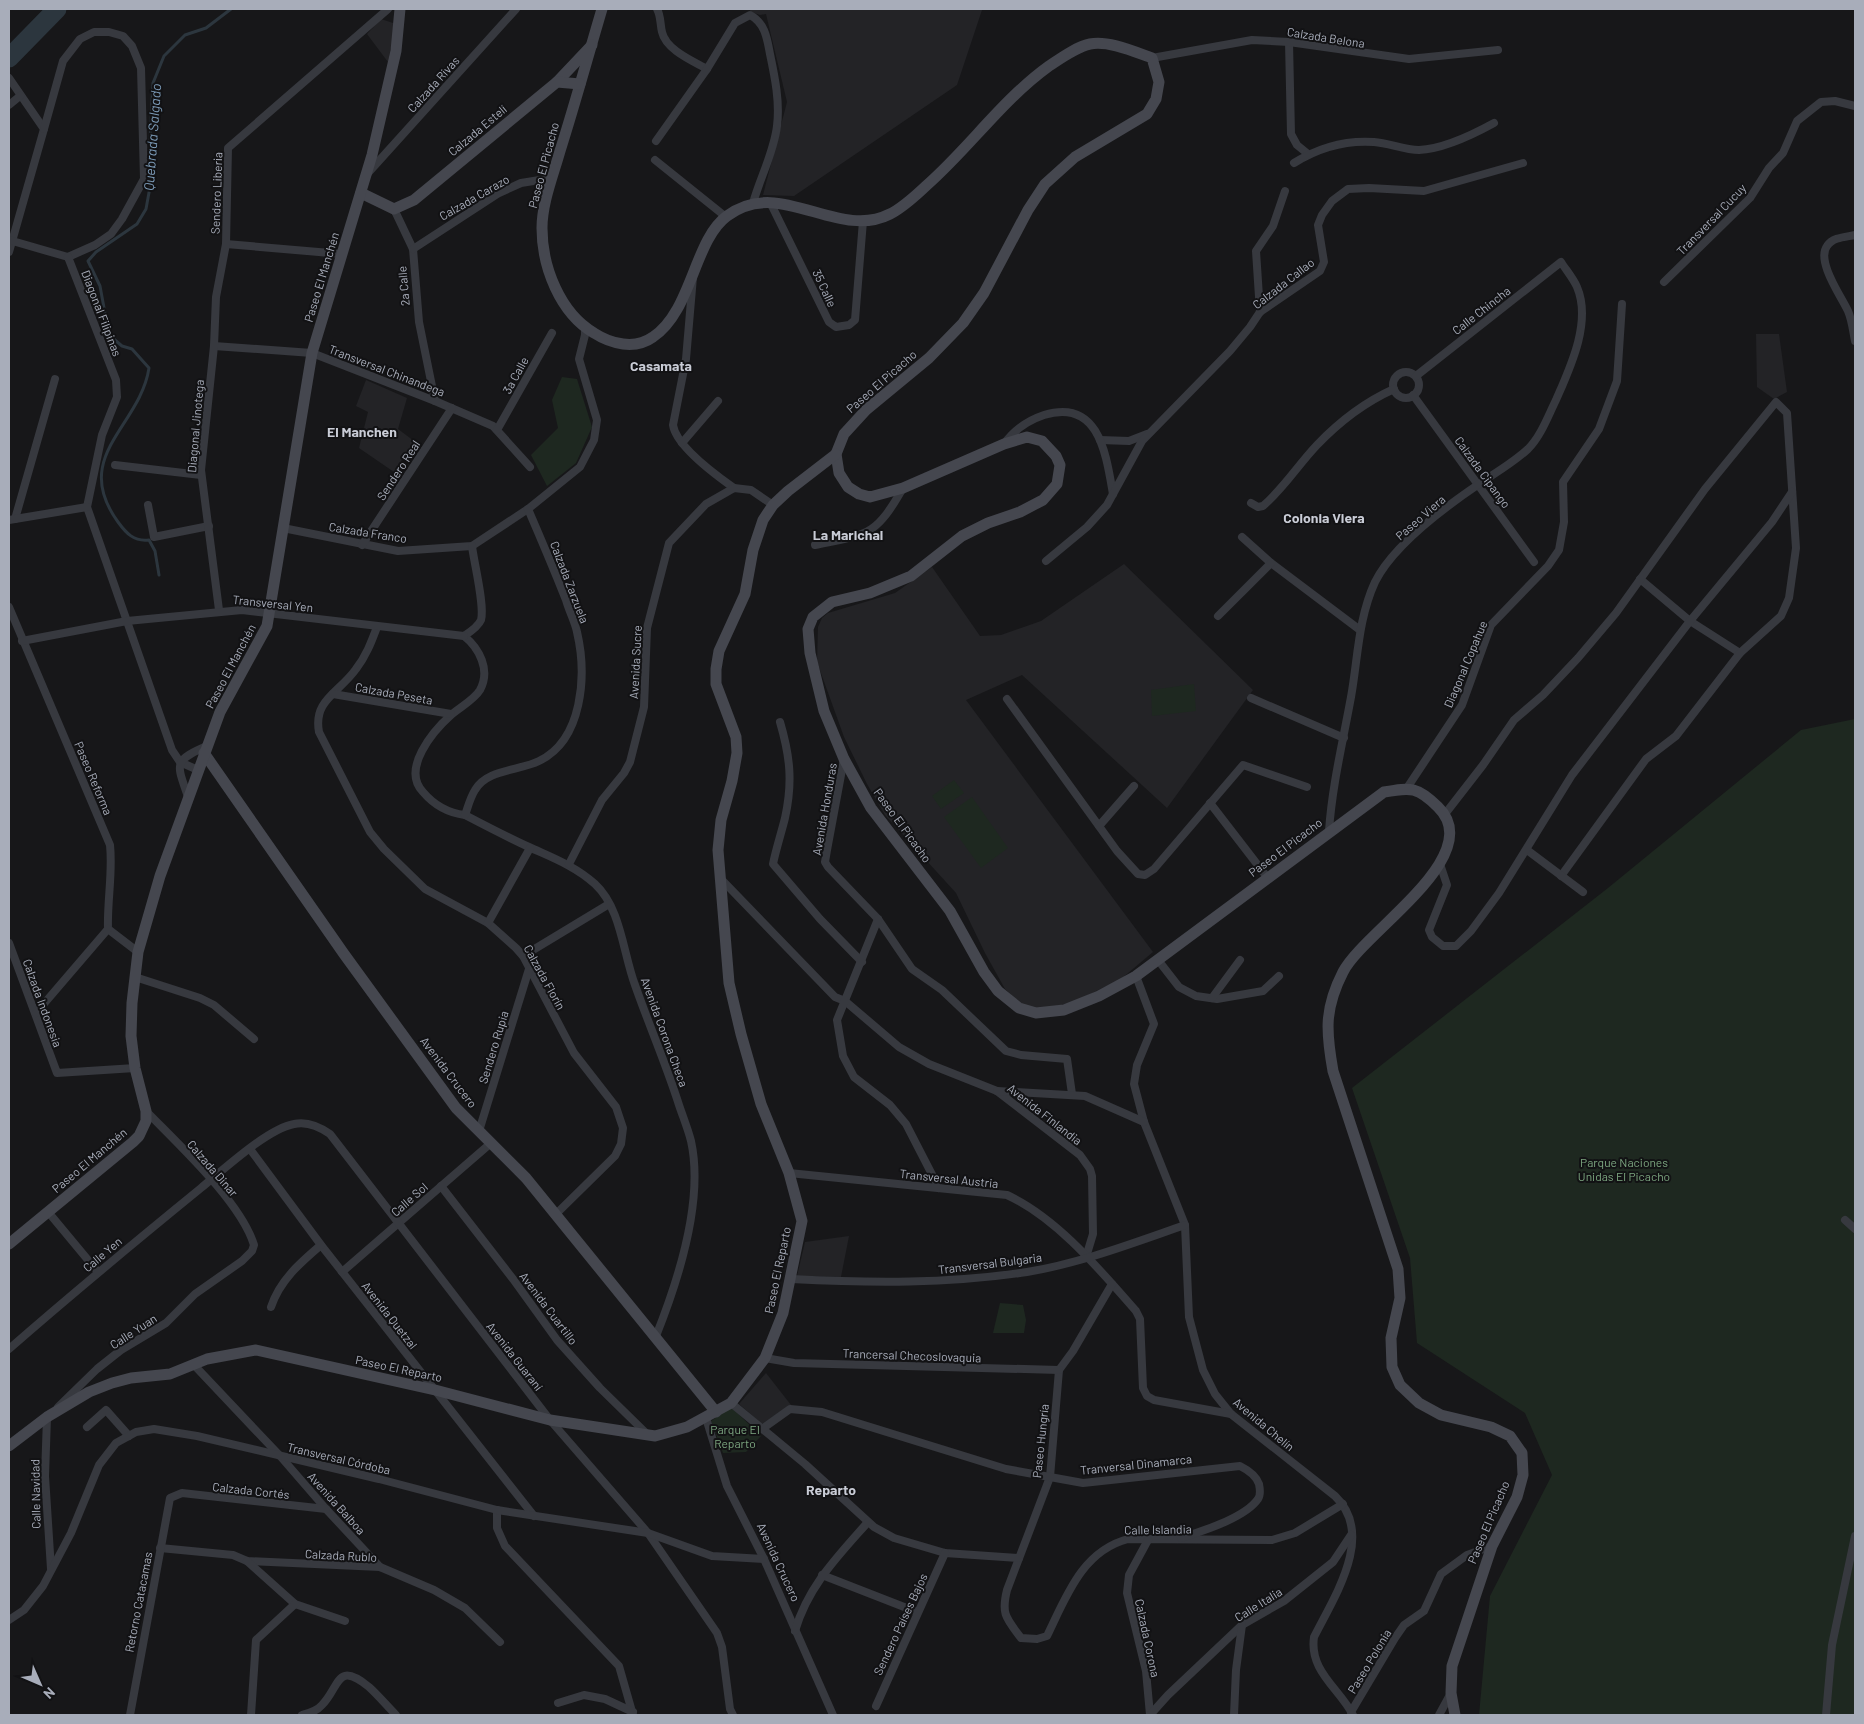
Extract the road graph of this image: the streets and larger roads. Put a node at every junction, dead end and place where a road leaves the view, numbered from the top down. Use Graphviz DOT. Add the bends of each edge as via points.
graph roads {
  1 [pos="388,9"];
  2 [pos="400,9"];
  3 [pos="516,9"];
  4 [pos="602,9"];
  5 [pos="657,9"];
  6 [pos="1289,42"];
  7 [pos="592,45"];
  8 [pos="1498,50"];
  9 [pos="1152,58"];
  10 [pos="707,69"];
  11 [pos="9,78"];
  12 [pos="557,82"];
  13 [pos="580,84"];
  14 [pos="20,96"];
  15 [pos="9,105"];
  16 [pos="1855,106"];
  17 [pos="1494,123"];
  18 [pos="44,129"];
  19 [pos="656,141"];
  20 [pos="1308,154"];
  21 [pos="655,160"];
  22 [pos="1294,163"];
  23 [pos="1523,163"];
  24 [pos="366,174"];
  25 [pos="552,178"];
  26 [pos="1284,190"];
  27 [pos="361,193"];
  28 [pos="770,202"];
  29 [pos="753,203"];
  30 [pos="394,209"];
  31 [pos="726,217"];
  32 [pos="863,221"];
  33 [pos="1855,235"];
  34 [pos="10,240"];
  35 [pos="226,244"];
  36 [pos="413,249"];
  37 [pos="9,252"];
  38 [pos="342,254"];
  39 [pos="68,257"];
  40 [pos="1561,262"];
  41 [pos="693,277"];
  42 [pos="1664,282"];
  43 [pos="1622,304"];
  44 [pos="1851,311"];
  45 [pos="1260,312"];
  46 [pos="585,328"];
  47 [pos="552,333"];
  48 [pos="1855,341"];
  49 [pos="214,346"];
  50 [pos="312,353"];
  51 [pos="1416,376"];
  52 [pos="56,379"];
  53 [pos="1394,388"];
  54 [pos="1413,395"];
  55 [pos="435,401"];
  56 [pos="718,401"];
  57 [pos="452,408"];
  58 [pos="497,430"];
  59 [pos="1149,433"];
  60 [pos="1100,440"];
  61 [pos="682,443"];
  62 [pos="1004,444"];
  63 [pos="836,454"];
  64 [pos="115,465"];
  65 [pos="530,468"];
  66 [pos="201,475"];
  67 [pos="1478,485"];
  68 [pos="734,488"];
  69 [pos="903,488"];
  70 [pos="1792,492"];
  71 [pos="1113,494"];
  72 [pos="1251,503"];
  73 [pos="773,504"];
  74 [pos="148,505"];
  75 [pos="87,507"];
  76 [pos="528,509"];
  77 [pos="12,520"];
  78 [pos="208,526"];
  79 [pos="283,528"];
  80 [pos="1242,537"];
  81 [pos="362,545"];
  82 [pos="815,545"];
  83 [pos="472,546"];
  84 [pos="1046,561"];
  85 [pos="1534,562"];
  86 [pos="1271,563"];
  87 [pos="1640,579"];
  88 [pos="9,607"];
  89 [pos="219,610"];
  90 [pos="270,613"];
  91 [pos="1218,616"];
  92 [pos="127,621"];
  93 [pos="1690,621"];
  94 [pos="377,627"];
  95 [pos="1360,630"];
  96 [pos="464,636"];
  97 [pos="22,641"];
  98 [pos="1740,653"];
  99 [pos="333,694"];
  100 [pos="1252,698"];
  101 [pos="1007,699"];
  102 [pos="451,714"];
  103 [pos="780,722"];
  104 [pos="1344,738"];
  105 [pos="205,749"];
  106 [pos="844,759"];
  107 [pos="180,762"];
  108 [pos="198,770"];
  109 [pos="1134,786"];
  110 [pos="1307,788"];
  111 [pos="1407,788"];
  112 [pos="188,797"];
  113 [pos="1210,804"];
  114 [pos="1445,814"];
  115 [pos="465,815"];
  116 [pos="1099,826"];
  117 [pos="1329,831"];
  118 [pos="530,848"];
  119 [pos="1527,850"];
  120 [pos="569,864"];
  121 [pos="1440,864"];
  122 [pos="1561,876"];
  123 [pos="1267,877"];
  124 [pos="720,878"];
  125 [pos="1583,892"];
  126 [pos="609,904"];
  127 [pos="878,920"];
  128 [pos="488,923"];
  129 [pos="108,929"];
  130 [pos="9,943"];
  131 [pos="138,952"];
  132 [pos="523,956"];
  133 [pos="1158,960"];
  134 [pos="1240,960"];
  135 [pos="862,962"];
  136 [pos="528,969"];
  137 [pos="1136,976"];
  138 [pos="1279,976"];
  139 [pos="135,977"];
  140 [pos="1212,998"];
  141 [pos="845,1001"];
  142 [pos="36,1013"];
  143 [pos="254,1040"];
  144 [pos="136,1068"];
  145 [pos="996,1090"];
  146 [pos="1072,1094"];
  147 [pos="146,1111"];
  148 [pos="1144,1122"];
  149 [pos="479,1131"];
  150 [pos="491,1143"];
  151 [pos="250,1149"];
  152 [pos="789,1173"];
  153 [pos="212,1180"];
  154 [pos="440,1186"];
  155 [pos="939,1188"];
  156 [pos="49,1213"];
  157 [pos="556,1215"];
  158 [pos="1845,1220"];
  159 [pos="398,1223"];
  160 [pos="1184,1226"];
  161 [pos="1855,1229"];
  162 [pos="9,1244"];
  163 [pos="254,1245"];
  164 [pos="321,1245"];
  165 [pos="1086,1257"];
  166 [pos="98,1272"];
  167 [pos="342,1272"];
  168 [pos="791,1279"];
  169 [pos="1112,1284"];
  170 [pos="271,1307"];
  171 [pos="656,1336"];
  172 [pos="9,1349"];
  173 [pos="765,1358"];
  174 [pos="194,1365"];
  175 [pos="1059,1370"];
  176 [pos="435,1390"];
  177 [pos="730,1403"];
  178 [pos="716,1412"];
  179 [pos="1232,1414"];
  180 [pos="47,1417"];
  181 [pos="706,1418"];
  182 [pos="550,1420"];
  183 [pos="87,1427"];
  184 [pos="762,1429"];
  185 [pos="648,1435"];
  186 [pos="129,1436"];
  187 [pos="9,1446"];
  188 [pos="282,1456"];
  189 [pos="1050,1477"];
  190 [pos="174,1496"];
  191 [pos="1343,1504"];
  192 [pos="326,1509"];
  193 [pos="497,1510"];
  194 [pos="534,1516"];
  195 [pos="868,1522"];
  196 [pos="1353,1532"];
  197 [pos="648,1533"];
  198 [pos="1855,1536"];
  199 [pos="1148,1540"];
  200 [pos="1173,1540"];
  201 [pos="1492,1546"];
  202 [pos="160,1548"];
  203 [pos="945,1553"];
  204 [pos="1020,1558"];
  205 [pos="764,1559"];
  206 [pos="247,1561"];
  207 [pos="380,1567"];
  208 [pos="51,1571"];
  209 [pos="822,1575"];
  210 [pos="295,1604"];
  211 [pos="1003,1608"];
  212 [pos="917,1612"];
  213 [pos="9,1620"];
  214 [pos="345,1621"];
  215 [pos="1242,1625"];
  216 [pos="795,1631"];
  217 [pos="500,1642"];
  218 [pos="1451,1694"];
  219 [pos="558,1703"];
  220 [pos="876,1706"];
  221 [pos="633,1713"];
  222 [pos="1352,1714"];
  223 [pos="130,1715"];
  224 [pos="251,1715"];
  225 [pos="302,1715"];
  226 [pos="396,1715"];
  227 [pos="733,1715"];
  228 [pos="833,1715"];
  229 [pos="1150,1715"];
  230 [pos="1234,1715"];
  231 [pos="1439,1715"];
  232 [pos="1455,1715"];
  233 [pos="1826,1715"];
  1 -- 35 [label="street, Sendero Liberia" via="228,148"];
  2 -- 24 [label="street, Paseo El Manchén" via="396,51"];
  3 -- 24 [label="street, Calzada Rivas"];
  4 -- 7 [label="street, Paseo El Picacho"];
  5 -- 10 [label="street" via="662,34 670,45"];
  6 -- 8 [label="street, Calzada Belona" via="1409,60"];
  6 -- 9 [label="street, Calzada Belona" via="1252,40"];
  6 -- 20 [label="street" via="1291,134 1297,145"];
  7 -- 12 [label="street, Calzada Estelí"];
  7 -- 13 [label="street, Paseo El Picacho"];
  9 -- 32 [label="street, Paseo El Picacho" via="1123,47 1092,43 1063,56 1010,98 942,171 911,199 890,214"];
  9 -- 63 [label="street, Paseo El Picacho" via="1159,82 1156,99 1147,114 1075,156 1045,184 984,293 963,323 929,358 866,410 844,434"];
  10 -- 19 [label="street"];
  10 -- 29 [label="street" via="735,23 750,15 759,20 766,35 778,107 777,128"];
  11 -- 14 [label="street"];
  12 -- 13 [label="street"];
  12 -- 30 [label="street, Calzada Estelí" via="414,200"];
  13 -- 25 [label="street, Paseo El Picacho"];
  14 -- 15 [label="street"];
  14 -- 18 [label="street"];
  16 -- 42 [label="street, Transversal Cucuy" via="1834,101 1821,102 1797,121 1783,153 1750,198"];
  17 -- 20 [label="street" via="1466,138 1419,150 1373,142 1334,144"];
  18 -- 34 [label="street"];
  18 -- 39 [label="street" via="63,61 80,38 94,32 122,36 132,46 141,68 144,179 111,234"];
  20 -- 22 [label="street"];
  21 -- 31 [label="street"];
  23 -- 45 [label="street, Calzada Callao" via="1424,191 1348,189 1338,195 1322,215 1318,226 1324,262 1320,271"];
  24 -- 27 [label="street, Paseo El Manchén"];
  25 -- 36 [label="street, Calzada Carazo" via="521,183 499,193"];
  25 -- 46 [label="street, Paseo El Picacho" via="543,219 544,251 557,292"];
  26 -- 45 [label="street" via="1273,226 1256,251"];
  27 -- 30 [label="street"];
  27 -- 38 [label="street, Paseo El Manchén"];
  28 -- 29 [label="street, Paseo El Picacho"];
  28 -- 32 [label="street, Paseo El Picacho"];
  28 -- 32 [label="street, 35 Calle" via="829,322 836,327 849,325 855,320"];
  29 -- 31 [label="street, Paseo El Picacho"];
  30 -- 36 [label="street, 2a Calle"];
  31 -- 41 [label="street, Paseo El Picacho" via="711,235"];
  33 -- 44 [label="street" via="1834,239 1824,254 1832,282"];
  34 -- 37 [label="street"];
  34 -- 39 [label="street"];
  35 -- 38 [label="street, Sendero Liberia"];
  35 -- 49 [label="street, Diagonal Jinotega" via="216,297"];
  36 -- 55 [label="street, 2a Calle" via="419,322"];
  38 -- 50 [label="street, Paseo El Manchén"];
  39 -- 75 [label="street, Diagonal Filipinas" via="116,380 117,397 102,435"];
  40 -- 51 [label="street, Calle Chincha"];
  40 -- 67 [label="street, Paseo Viera" via="1577,287 1580,300 1581,317 1574,361 1545,424 1530,447"];
  41 -- 46 [label="street, Paseo El Picacho" via="671,320 653,338 633,345 607,342"];
  41 -- 61 [label="street" via="686,359 673,425"];
  43 -- 111 [label="street, Diagonal Copahue" via="1617,381 1599,429 1563,482 1564,522 1559,550 1548,566 1491,625 1462,705"];
  44 -- 48 [label="street"];
  45 -- 59 [label="street, Calzada Callao" via="1230,351"];
  46 -- 76 [label="street, Calzada Franco" via="579,359 597,420 594,440 580,467"];
  47 -- 58 [label="street, 3a Calle"];
  49 -- 50 [label="street, Transversal Chinandega"];
  49 -- 66 [label="street, Diagonal Jinotega"];
  50 -- 55 [label="street, Transversal Chinandega"];
  50 -- 79 [label="street, Paseo El Manchén"];
  51 -- 53 [label="street" via="1400,373 1394,380"];
  51 -- 54 [label="street" via="1418,388"];
  52 -- 77 [label="street"];
  53 -- 54 [label="street" via="1402,397"];
  53 -- 72 [label="street" via="1372,399 1342,422 1263,506"];
  54 -- 67 [label="street, Calzada Cipango"];
  55 -- 57 [label="street, Transversal Chinandega"];
  56 -- 61 [label="street"];
  57 -- 58 [label="street, Transversal Chinandega"];
  57 -- 81 [label="street, Sendero Real"];
  58 -- 65 [label="street, Transversal Chinandega"];
  59 -- 60 [label="street, Calzada Callao" via="1129,440"];
  59 -- 71 [label="street"];
  60 -- 62 [label="street" via="1086,421 1066,410 1029,422 1012,432"];
  60 -- 71 [label="street"];
  61 -- 68 [label="street"];
  62 -- 69 [label="street, Paseo El Picacho"];
  62 -- 106 [label="street, Paseo El Picacho" via="1027,437 1050,447 1060,465 1060,476 1049,495 1020,512 962,536 911,576 870,593 832,602 813,617 808,629 810,653 824,711"];
  63 -- 69 [label="street, Paseo El Picacho" via="839,473 854,492 870,497"];
  63 -- 73 [label="street, Paseo El Reparto"];
  64 -- 66 [label="street"];
  66 -- 78 [label="street, Diagonal Jinotega"];
  67 -- 85 [label="street, Calzada Cipango"];
  67 -- 95 [label="street, Paseo Viera" via="1421,529 1387,562 1366,606"];
  68 -- 73 [label="street" via="751,490"];
  68 -- 120 [label="street, Avenida Sucre" via="706,504 670,543 647,628 644,707 630,762 602,800"];
  69 -- 82 [label="street" via="880,524 869,532"];
  70 -- 87 [label="street" via="1787,413 1776,402 1705,490"];
  70 -- 93 [label="street" via="1772,522"];
  70 -- 98 [label="street" via="1796,548 1789,598 1781,616"];
  71 -- 84 [label="street" via="1087,527"];
  73 -- 124 [label="street, Paseo El Reparto" via="763,520 753,550 745,594 719,651 716,669 716,684 736,736 737,753 721,820"];
  74 -- 78 [label="street" via="155,537"];
  75 -- 77 [label="street"];
  75 -- 92 [label="street"];
  76 -- 83 [label="street, Calzada Franco"];
  76 -- 115 [label="street, Calzada Zarzuela" via="577,632 582,672 579,698 571,729 556,750 540,761 486,778 475,789"];
  78 -- 89 [label="street, Diagonal Jinotega"];
  79 -- 81 [label="street, Calzada Franco"];
  79 -- 90 [label="street, Paseo El Manchén"];
  80 -- 86 [label="street"];
  81 -- 83 [label="street, Calzada Franco" via="398,551"];
  83 -- 96 [label="street" via="481,620"];
  86 -- 91 [label="street"];
  86 -- 95 [label="street"];
  87 -- 93 [label="street"];
  87 -- 114 [label="street" via="1616,614 1578,658 1514,720"];
  88 -- 97 [label="street, Paseo Reforma"];
  89 -- 90 [label="street, Transversal Yen"];
  89 -- 92 [label="street, Transversal Yen"];
  90 -- 94 [label="street, Transversal Yen"];
  90 -- 105 [label="street, Paseo El Manchén" via="267,626 220,712"];
  92 -- 97 [label="street, Transversal Yen"];
  92 -- 107 [label="street" via="172,750"];
  93 -- 98 [label="street"];
  93 -- 119 [label="street" via="1572,775"];
  94 -- 96 [label="street, Transversal Yen"];
  94 -- 99 [label="street, Calzada Florín" via="356,670"];
  95 -- 104 [label="street, Paseo Viera"];
  96 -- 102 [label="street, Avenida Corona Checa" via="476,646 484,673 480,690"];
  97 -- 129 [label="street, Paseo Reforma" via="110,845"];
  98 -- 122 [label="street" via="1676,736 1646,759"];
  99 -- 102 [label="street, Calzada Peseta"];
  99 -- 128 [label="street, Calzada Florín" via="316,718 319,732 370,832 425,889"];
  100 -- 104 [label="street"];
  101 -- 116 [label="street"];
  102 -- 115 [label="street, Avenida Corona Checa" via="416,761 414,775 418,787 433,803"];
  103 -- 135 [label="street" via="791,774 785,817 773,864"];
  104 -- 117 [label="street, Paseo Viera" via="1331,799"];
  105 -- 107 [label="street" via="185,755"];
  105 -- 108 [label="street, Paseo El Manchén"];
  105 -- 149 [label="street, Avenida Crucero" via="344,954 456,1108"];
  106 -- 127 [label="street, Avenida Honduras" via="825,862"];
  106 -- 137 [label="street, Paseo El Picacho" via="871,808 950,911 984,972 998,991 1019,1008 1036,1013 1064,1010"];
  107 -- 108 [label="street"];
  107 -- 112 [label="street" via="179,769"];
  108 -- 112 [label="street, Paseo El Manchén"];
  109 -- 116 [label="street"];
  110 -- 113 [label="street" via="1244,764"];
  111 -- 114 [label="street" via="1421,793"];
  111 -- 117 [label="street, Paseo El Picacho" via="1384,792"];
  112 -- 131 [label="street, Paseo El Manchén"];
  113 -- 116 [label="street" via="1154,869 1145,875 1138,874"];
  113 -- 123 [label="street"];
  114 -- 121 [label="street, Paseo El Picacho" via="1450,841"];
  115 -- 118 [label="street, Avenida Corona Checa"];
  117 -- 123 [label="street, Paseo El Picacho"];
  118 -- 120 [label="street, Avenida Corona Checa"];
  118 -- 128 [label="street"];
  119 -- 121 [label="street" via="1471,931 1456,946 1443,946 1429,930 1447,885"];
  119 -- 122 [label="street"];
  120 -- 126 [label="street, Avenida Corona Checa" via="596,885"];
  121 -- 201 [label="street, Paseo El Picacho" via="1343,971 1327,1012 1327,1041 1333,1071 1398,1269 1400,1298 1391,1338 1392,1367 1400,1385 1420,1403 1442,1415 1491,1427 1510,1436 1522,1453 1517,1497"];
  122 -- 125 [label="street"];
  123 -- 133 [label="street, Paseo El Picacho"];
  124 -- 141 [label="street, Avenida Finlandia" via="835,997"];
  124 -- 152 [label="street, Paseo El Reparto" via="730,983 740,1034 761,1104"];
  126 -- 132 [label="street"];
  126 -- 171 [label="street, Avenida Corona Checa" via="691,1142 694,1192 686,1240 672,1296"];
  127 -- 135 [label="street"];
  127 -- 146 [label="street, Avenida Honduras" via="912,969 942,990 1006,1051 1067,1059"];
  128 -- 132 [label="street, Calzada Florín"];
  129 -- 131 [label="street"];
  129 -- 142 [label="street"];
  130 -- 142 [label="street, Calzada Indonesia"];
  131 -- 139 [label="street, Paseo El Manchén"];
  132 -- 136 [label="street, Calzada Florín"];
  133 -- 137 [label="street, Paseo El Picacho"];
  133 -- 140 [label="street" via="1179,987 1196,996"];
  134 -- 140 [label="street"];
  135 -- 141 [label="street"];
  136 -- 149 [label="street, Sendero Rupia"];
  136 -- 157 [label="street, Calzada Florín" via="574,1053 616,1107 622,1128 621,1144 615,1156"];
  137 -- 148 [label="street, Avenida Chelín" via="1154,1024 1137,1065 1134,1083"];
  138 -- 140 [label="street" via="1263,990"];
  139 -- 143 [label="street" via="214,1005"];
  139 -- 144 [label="street, Paseo El Manchén" via="132,1036"];
  141 -- 145 [label="street, Avenida Finlandia" via="912,1056"];
  141 -- 155 [label="street" via="837,1020 843,1056 849,1068 854,1077 890,1105 906,1124"];
  142 -- 144 [label="street, Calzada Indonesia" via="56,1071 60,1074"];
  144 -- 147 [label="street, Paseo El Manchén"];
  145 -- 146 [label="street"];
  145 -- 165 [label="street, Avenida Finlandia" via="1080,1155 1090,1169 1093,1234"];
  146 -- 148 [label="street" via="1090,1097"];
  147 -- 153 [label="street, Calzada Dinar"];
  147 -- 156 [label="street, Paseo El Manchén" via="146,1121 138,1136"];
  148 -- 160 [label="street, Avenida Chelín"];
  149 -- 150 [label="street, Avenida Crucero"];
  150 -- 154 [label="street, Calle Sol"];
  150 -- 157 [label="street, Avenida Crucero" via="526,1178"];
  151 -- 153 [label="street, Avenida Guaraní"];
  151 -- 159 [label="street, Avenida Guaraní" via="294,1124 319,1127 330,1134"];
  151 -- 164 [label="street, Avenida Quetzal"];
  152 -- 155 [label="street, Transversal Austria"];
  152 -- 168 [label="street, Paseo El Reparto" via="802,1221"];
  153 -- 163 [label="street, Calzada Dinar" via="242,1220"];
  153 -- 166 [label="street, Calle Yen"];
  154 -- 159 [label="street, Calle Sol"];
  154 -- 185 [label="street, Avenida Cuartillo" via="557,1340"];
  155 -- 165 [label="street, Transversal Austria" via="1007,1195 1027,1204"];
  156 -- 162 [label="street, Paseo El Manchén"];
  156 -- 166 [label="street"];
  157 -- 171 [label="street, Avenida Crucero"];
  158 -- 161 [label="street"];
  159 -- 167 [label="street, Calle Sol"];
  159 -- 182 [label="street, Avenida Guaraní"];
  160 -- 165 [label="street, Transversal Bulgaria"];
  160 -- 179 [label="street, Avenida Chelín" via="1189,1317 1195,1346 1216,1394"];
  163 -- 180 [label="street, Calle Yuan" via="242,1261 195,1294 166,1322 121,1350"];
  164 -- 167 [label="street, Avenida Quetzal"];
  164 -- 170 [label="street" via="282,1283"];
  165 -- 168 [label="street, Transversal Bulgaria" via="1027,1272 952,1280 882,1283"];
  165 -- 169 [label="street"];
  166 -- 172 [label="street, Calle Yen"];
  167 -- 176 [label="street, Avenida Quetzal"];
  168 -- 173 [label="street, Paseo El Reparto" via="783,1313"];
  169 -- 175 [label="street"];
  169 -- 179 [label="street" via="1140,1319 1143,1388 1148,1396 1154,1400"];
  171 -- 178 [label="street, Avenida Crucero"];
  173 -- 175 [label="street, Trancersal Checoslovaquia" via="794,1363"];
  173 -- 177 [label="street, Paseo El Reparto"];
  174 -- 176 [label="street, Paseo El Reparto" via="220,1356 256,1350"];
  174 -- 180 [label="street, Paseo El Reparto" via="170,1374 112,1383 89,1392"];
  174 -- 188 [label="street, Avenida Balboa"];
  175 -- 189 [label="street, Paseo Hungría"];
  176 -- 182 [label="street, Paseo El Reparto"];
  176 -- 194 [label="street, Avenida Quetzal"];
  177 -- 178 [label="street, Paseo El Reparto"];
  177 -- 184 [label="street"];
  178 -- 181 [label="street, Paseo El Reparto"];
  179 -- 191 [label="street, Avenida Chelín"];
  180 -- 187 [label="street, Paseo El Reparto"];
  180 -- 208 [label="street, Calle Navidad" via="45,1476"];
  181 -- 185 [label="street, Paseo El Reparto" via="669,1433"];
  181 -- 205 [label="street, Avenida Crucero" via="727,1486"];
  182 -- 185 [label="street, Paseo El Reparto"];
  182 -- 197 [label="street, Avenida Guaraní"];
  183 -- 186 [label="street" via="106,1410"];
  184 -- 189 [label="street, Tranversal Dinamarca" via="790,1409 822,1412 1006,1469"];
  184 -- 195 [label="street"];
  186 -- 188 [label="street, Transversal Córdoba" via="154,1429"];
  186 -- 208 [label="street, Transversal Córdoba" via="116,1443 99,1465 71,1533"];
  188 -- 192 [label="street, Avenida Balboa"];
  188 -- 193 [label="street, Transversal Córdoba"];
  189 -- 200 [label="street, Tranversal Dinamarca" via="1083,1483 1240,1466 1257,1479 1259,1498 1250,1507 1220,1524"];
  189 -- 204 [label="street, Paseo Hungría"];
  190 -- 192 [label="street, Calzada Cortés" via="182,1494"];
  190 -- 202 [label="street, Retorno Catacamas" via="168,1505"];
  191 -- 196 [label="street, Avenida Chelín" via="1349,1513"];
  191 -- 200 [label="street, Calle Islandia" via="1310,1525 1272,1540"];
  192 -- 207 [label="street, Avenida Balboa"];
  193 -- 194 [label="street, Transversal Córdoba"];
  193 -- 221 [label="street" via="497,1528 505,1546 619,1666"];
  194 -- 197 [label="street, Transversal Córdoba"];
  195 -- 203 [label="street" via="894,1538"];
  195 -- 209 [label="street"];
  196 -- 215 [label="street, Calle Italia" via="1333,1562 1308,1584 1284,1602"];
  196 -- 222 [label="street, Avenida Chelín" via="1348,1564 1312,1648 1318,1667"];
  197 -- 205 [label="street, Transversal Córdoba" via="712,1556"];
  197 -- 227 [label="street, Avenida Guaraní" via="717,1633"];
  198 -- 233 [label="street" via="1832,1645"];
  199 -- 200 [label="street, Calle Islandia"];
  199 -- 211 [label="street, Calle Islandia" via="1128,1539 1100,1552 1073,1582 1047,1636 1021,1638 1007,1620"];
  199 -- 229 [label="street, Calzada Corona" via="1129,1574 1127,1593 1146,1671"];
  201 -- 218 [label="street, Paseo El Picacho" via="1452,1666"];
  201 -- 222 [label="street, Paseo Polonia" via="1467,1555 1441,1574 1424,1611 1394,1638"];
  202 -- 206 [label="street, Calzada Rublo" via="233,1555"];
  202 -- 223 [label="street, Retorno Catacamas"];
  203 -- 204 [label="street"];
  203 -- 212 [label="street, Sendero Países Bajos"];
  204 -- 211 [label="street, Paseo Hungría"];
  205 -- 216 [label="street, Avenida Crucero"];
  206 -- 207 [label="street, Calzada Rublo"];
  206 -- 210 [label="street"];
  207 -- 217 [label="street, Calzada Rublo" via="434,1590 465,1608"];
  208 -- 213 [label="street, Transversal Córdoba" via="24,1610"];
  209 -- 212 [label="street"];
  209 -- 216 [label="street" via="800,1613"];
  210 -- 214 [label="street"];
  210 -- 224 [label="street" via="256,1640"];
  212 -- 220 [label="street, Sendero Países Bajos"];
  215 -- 229 [label="street, Calle Italia"];
  215 -- 230 [label="street"];
  216 -- 228 [label="street, Avenida Crucero"];
  218 -- 231 [label="street"];
  218 -- 232 [label="street, Paseo El Picacho"];
  219 -- 221 [label="street" via="584,1695 605,1699"];
  225 -- 226 [label="street" via="321,1707 344,1675 368,1687"];
}
